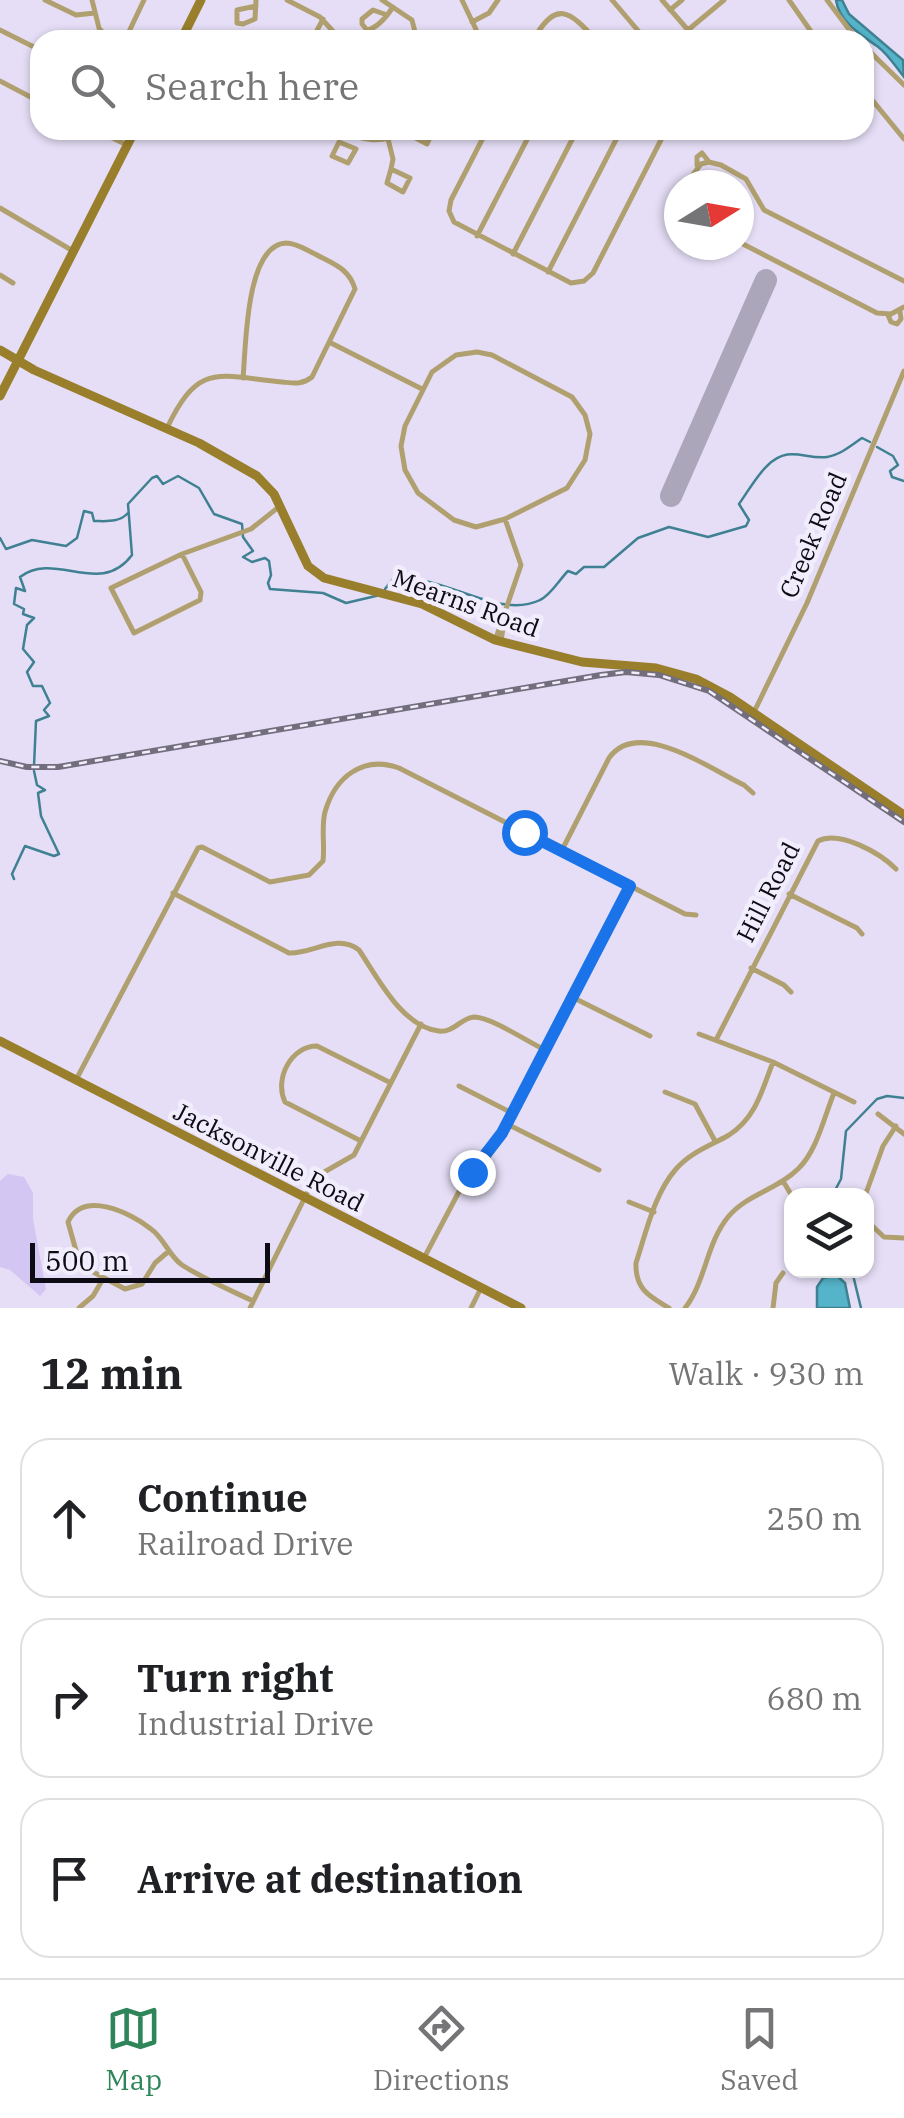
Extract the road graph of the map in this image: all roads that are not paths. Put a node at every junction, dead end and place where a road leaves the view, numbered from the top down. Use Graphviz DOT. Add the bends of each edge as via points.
graph roads {
  1 [pos="45,0"];
  2 [pos="92,0"];
  3 [pos="144,0"];
  4 [pos="201,0"];
  5 [pos="287,0"];
  6 [pos="382,0"];
  7 [pos="462,0"];
  8 [pos="498,0"];
  9 [pos="612,0"];
  10 [pos="662,0"];
  11 [pos="682,0"];
  12 [pos="724,0"];
  13 [pos="789,0"];
  14 [pos="827,0"];
  15 [pos="256,3"];
  16 [pos="300,3"];
  17 [pos="393,7"];
  18 [pos="670,10"];
  19 [pos="95,13"];
  20 [pos="387,15"];
  21 [pos="323,19"];
  22 [pos="472,22"];
  23 [pos="0,30"];
  24 [pos="101,30"];
  25 [pos="130,30"];
  26 [pos="185,30"];
  27 [pos="317,30"];
  28 [pos="332,30"];
  29 [pos="417,30"];
  30 [pos="476,30"];
  31 [pos="539,30"];
  32 [pos="587,30"];
  33 [pos="638,30"];
  34 [pos="688,30"];
  35 [pos="810,30"];
  36 [pos="850,30"];
  37 [pos="30,45"];
  38 [pos="874,56"];
  39 [pos="0,82"];
  40 [pos="904,85"];
  41 [pos="30,97"];
  42 [pos="874,102"];
  43 [pos="904,139"];
  44 [pos="117,140"];
  45 [pos="129,140"];
  46 [pos="360,140"];
  47 [pos="388,140"];
  48 [pos="482,140"];
  49 [pos="527,140"];
  50 [pos="571,140"];
  51 [pos="616,140"];
  52 [pos="661,140"];
  53 [pos="127,145"];
  54 [pos="356,149"];
  55 [pos="390,168"];
  56 [pos="695,170"];
  57 [pos="726,170"];
  58 [pos="754,193"];
  59 [pos="0,208"];
  60 [pos="477,236"];
  61 [pos="754,250"];
  62 [pos="73,251"];
  63 [pos="513,254"];
  64 [pos="548,272"];
  65 [pos="0,275"];
  66 [pos="904,281"];
  67 [pos="13,284"];
  68 [pos="902,309"];
  69 [pos="330,343"];
  70 [pos="0,350"];
  71 [pos="17,362"];
  72 [pos="904,371"];
  73 [pos="243,378"];
  74 [pos="422,389"];
  75 [pos="0,396"];
  76 [pos="166,424"];
  77 [pos="280,506"];
  78 [pos="505,519"];
  79 [pos="182,554"];
  80 [pos="498,641"];
  81 [pos="754,712"];
  82 [pos="753,793"];
  83 [pos="904,814"];
  84 [pos="562,850"];
  85 [pos="896,869"];
  86 [pos="630,886"];
  87 [pos="173,893"];
  88 [pos="789,894"];
  89 [pos="696,915"];
  90 [pos="862,934"];
  91 [pos="751,968"];
  92 [pos="791,992"];
  93 [pos="572,997"];
  94 [pos="422,1024"];
  95 [pos="699,1034"];
  96 [pos="650,1036"];
  97 [pos="716,1040"];
  98 [pos="0,1042"];
  99 [pos="545,1050"];
  100 [pos="773,1062"];
  101 [pos="75,1080"];
  102 [pos="391,1083"];
  103 [pos="459,1086"];
  104 [pos="666,1092"];
  105 [pos="834,1093"];
  106 [pos="854,1102"];
  107 [pos="512,1113"];
  108 [pos="878,1114"];
  109 [pos="507,1124"];
  110 [pos="896,1126"];
  111 [pos="904,1134"];
  112 [pos="361,1141"];
  113 [pos="714,1141"];
  114 [pos="599,1170"];
  115 [pos="783,1181"];
  116 [pos="787,1188"];
  117 [pos="868,1188"];
  118 [pos="305,1198"];
  119 [pos="629,1202"];
  120 [pos="654,1212"];
  121 [pos="874,1228"];
  122 [pos="904,1238"];
  123 [pos="169,1251"];
  124 [pos="424,1258"];
  125 [pos="783,1273"];
  126 [pos="102,1279"];
  127 [pos="482,1288"];
  128 [pos="252,1305"];
  129 [pos="79,1308"];
  130 [pos="471,1308"];
  131 [pos="521,1308"];
  132 [pos="669,1308"];
  133 [pos="685,1308"];
  134 [pos="773,1308"];
  1 -- 19 [label="street" via="72,14"];
  2 -- 19 [label="street"];
  3 -- 25 [label="street"];
  4 -- 26 [label="street"];
  5 -- 16 [label="street"];
  6 -- 17 [label="street"];
  7 -- 22 [label="street"];
  8 -- 22 [label="street"];
  9 -- 33 [label="street"];
  10 -- 18 [label="street"];
  11 -- 18 [label="street"];
  12 -- 34 [label="street"];
  13 -- 35 [label="street"];
  14 -- 36 [label="street"];
  15 -- 15 [label="street" via="256,20 238,24 236,11"];
  16 -- 21 [label="street"];
  17 -- 20 [label="street"];
  17 -- 29 [label="street"];
  18 -- 34 [label="street"];
  19 -- 24 [label="street"];
  20 -- 20 [label="street" via="369,30 362,24 373,10"];
  21 -- 27 [label="street"];
  21 -- 28 [label="street"];
  22 -- 30 [label="street"];
  23 -- 37 [label="street"];
  31 -- 32 [label="street" via="546,17 564,12"];
  38 -- 40 [label="street"];
  39 -- 41 [label="street"];
  42 -- 43 [label="street"];
  44 -- 53 [label="street"];
  45 -- 53 [label="street"];
  46 -- 54 [label="street"];
  47 -- 55 [label="street"];
  48 -- 60 [label="street" via="449,217"];
  49 -- 60 [label="street"];
  50 -- 63 [label="street"];
  51 -- 64 [label="street"];
  52 -- 64 [label="street" via="593,273 582,285"];
  53 -- 62 [label="street"];
  54 -- 54 [label="street" via="348,164 332,156 339,142"];
  55 -- 55 [label="street" via="410,178 402,192 386,183"];
  56 -- 57 [label="street" via="709,162"];
  58 -- 66 [label="street" via="764,210"];
  59 -- 62 [label="street"];
  60 -- 63 [label="street"];
  61 -- 68 [label="street" via="877,313"];
  62 -- 71 [label="street"];
  63 -- 64 [label="street"];
  65 -- 67 [label="street"];
  69 -- 73 [label="street" via="306,382"];
  69 -- 73 [label="street" via="354,289 352,278 295,244 281,243 264,258 250,294"];
  69 -- 74 [label="street"];
  70 -- 71 [label="street, Mearns Road"];
  71 -- 75 [label="street"];
  71 -- 76 [label="street, Mearns Road"];
  72 -- 81 [label="street, Creek Road"];
  73 -- 76 [label="street" via="204,380 185,394"];
  74 -- 78 [label="street" via="401,446 412,485 461,523 484,526"];
  74 -- 78 [label="street" via="446,359 480,352 565,392 581,408 590,442 575,478 562,492"];
  76 -- 77 [label="street, Mearns Road" via="257,476"];
  77 -- 79 [label="street" via="251,529"];
  77 -- 80 [label="street, Mearns Road" via="313,570 422,604"];
  78 -- 80 [label="street" via="520,573"];
  79 -- 79 [label="street" via="111,588 134,633 200,600"];
  80 -- 81 [label="street, Mearns Road" via="582,662 679,673"];
  81 -- 83 [label="street, Mearns Road"];
  82 -- 84 [label="street" via="660,745 630,742 610,758"];
  84 -- 86 [label="street"];
  84 -- 87 [label="street" via="379,763 357,768 338,785 326,810 317,870 270,882 202,847"];
  85 -- 88 [label="street, Hill Road" via="828,836 813,846"];
  86 -- 89 [label="street"];
  86 -- 93 [label="street"];
  87 -- 94 [label="street" via="288,953 351,944 403,1012"];
  87 -- 101 [label="street"];
  88 -- 90 [label="street"];
  88 -- 91 [label="street, Hill Road"];
  91 -- 92 [label="street"];
  91 -- 97 [label="street, Hill Road"];
  93 -- 96 [label="street"];
  93 -- 99 [label="street"];
  94 -- 99 [label="street" via="446,1031 479,1018"];
  94 -- 102 [label="street"];
  95 -- 97 [label="street"];
  97 -- 100 [label="street"];
  98 -- 101 [label="street, Jacksonville Road"];
  99 -- 107 [label="street"];
  100 -- 105 [label="street"];
  100 -- 113 [label="street" via="753,1111"];
  101 -- 118 [label="street, Jacksonville Road"];
  102 -- 112 [label="street"];
  102 -- 112 [label="street" via="320,1046 293,1056 280,1084 285,1102"];
  103 -- 107 [label="street"];
  104 -- 113 [label="street" via="695,1104"];
  105 -- 106 [label="street"];
  105 -- 115 [label="street" via="807,1158"];
  107 -- 109 [label="street"];
  108 -- 110 [label="street"];
  109 -- 114 [label="street"];
  109 -- 124 [label="street" via="463,1184"];
  110 -- 111 [label="street"];
  110 -- 117 [label="street"];
  112 -- 118 [label="street" via="351,1158 316,1178"];
  113 -- 120 [label="street" via="674,1170"];
  115 -- 116 [label="street"];
  115 -- 133 [label="street" via="728,1216"];
  118 -- 124 [label="street, Jacksonville Road"];
  118 -- 128 [label="street"];
  119 -- 120 [label="street"];
  120 -- 132 [label="street" via="636,1278"];
  121 -- 122 [label="street" via="884,1237"];
  123 -- 126 [label="street" via="135,1288"];
  123 -- 126 [label="street" via="142,1223 112,1208 83,1206 68,1222 70,1239 80,1265"];
  123 -- 128 [label="street"];
  124 -- 127 [label="street, Jacksonville Road"];
  125 -- 134 [label="street"];
  126 -- 129 [label="street"];
  127 -- 130 [label="street"];
  127 -- 131 [label="street, Jacksonville Road"];
}
